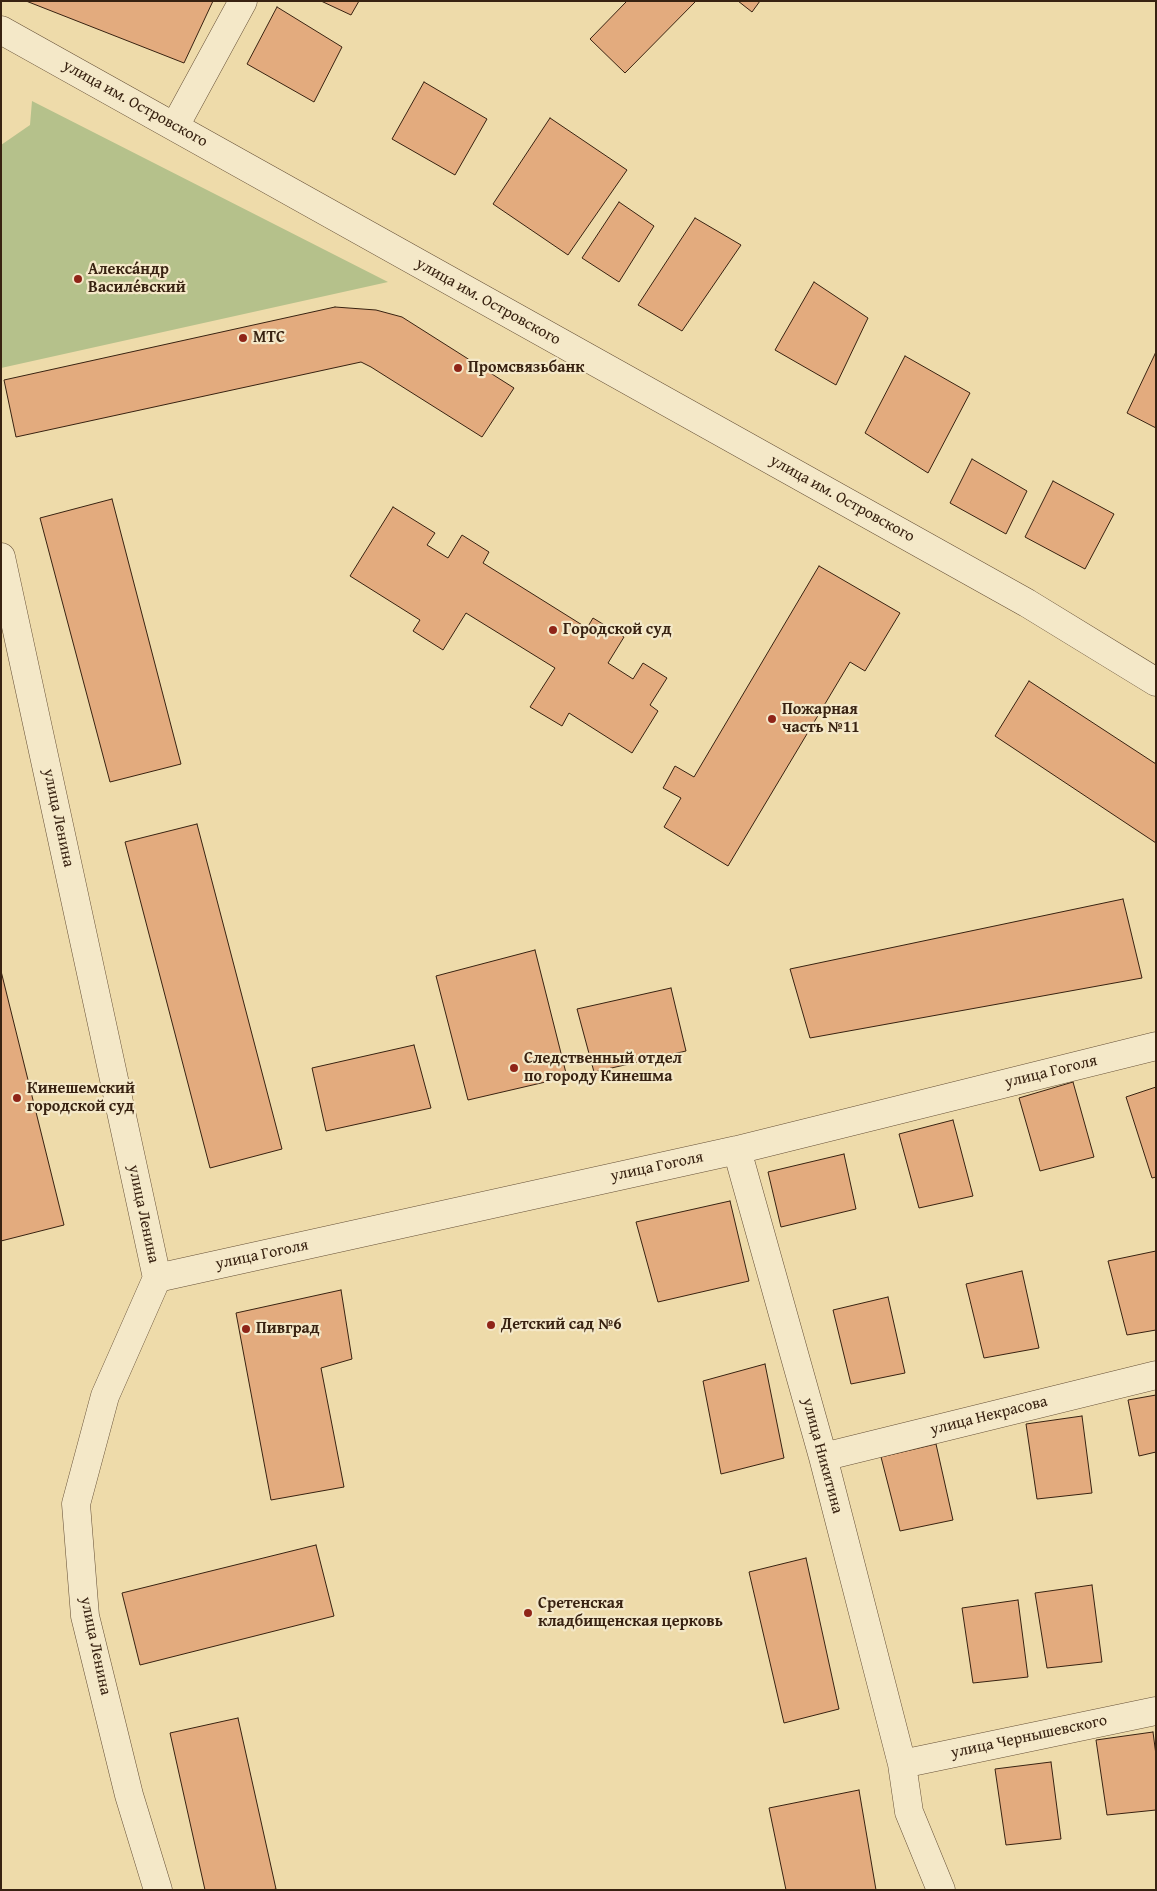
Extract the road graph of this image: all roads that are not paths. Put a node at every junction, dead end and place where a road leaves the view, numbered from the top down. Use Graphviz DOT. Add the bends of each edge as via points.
graph roads {
  1 [pos="243,1"];
  2 [pos="1,30"];
  3 [pos="175,126"];
  4 [pos="1,557"];
  5 [pos="1156,682"];
  6 [pos="1156,1046"];
  7 [pos="737,1150"];
  8 [pos="157,1278"];
  9 [pos="1156,1375"];
  10 [pos="823,1457"];
  11 [pos="1156,1711"];
  12 [pos="902,1764"];
  13 [pos="158,1890"];
  14 [pos="941,1890"];
  1 -- 3 [label="street"];
  2 -- 3 [label="street, улица им. Островского"];
  3 -- 5 [label="street, улица им. Островского" via="1028,603"];
  4 -- 8 [label="street, улица Ленина"];
  6 -- 7 [label="street, улица Гоголя"];
  7 -- 8 [label="street, улица Гоголя"];
  7 -- 10 [label="street, улица Никитина"];
  8 -- 13 [label="street, улица Ленина" via="104,1396 76,1504 85,1616 128,1795"];
  9 -- 10 [label="street, улица Некрасова"];
  10 -- 12 [label="street, улица Никитина"];
  11 -- 12 [label="street, улица Чернышевского"];
  12 -- 14 [label="street, улица Никитина" via="909,1812"];
}
